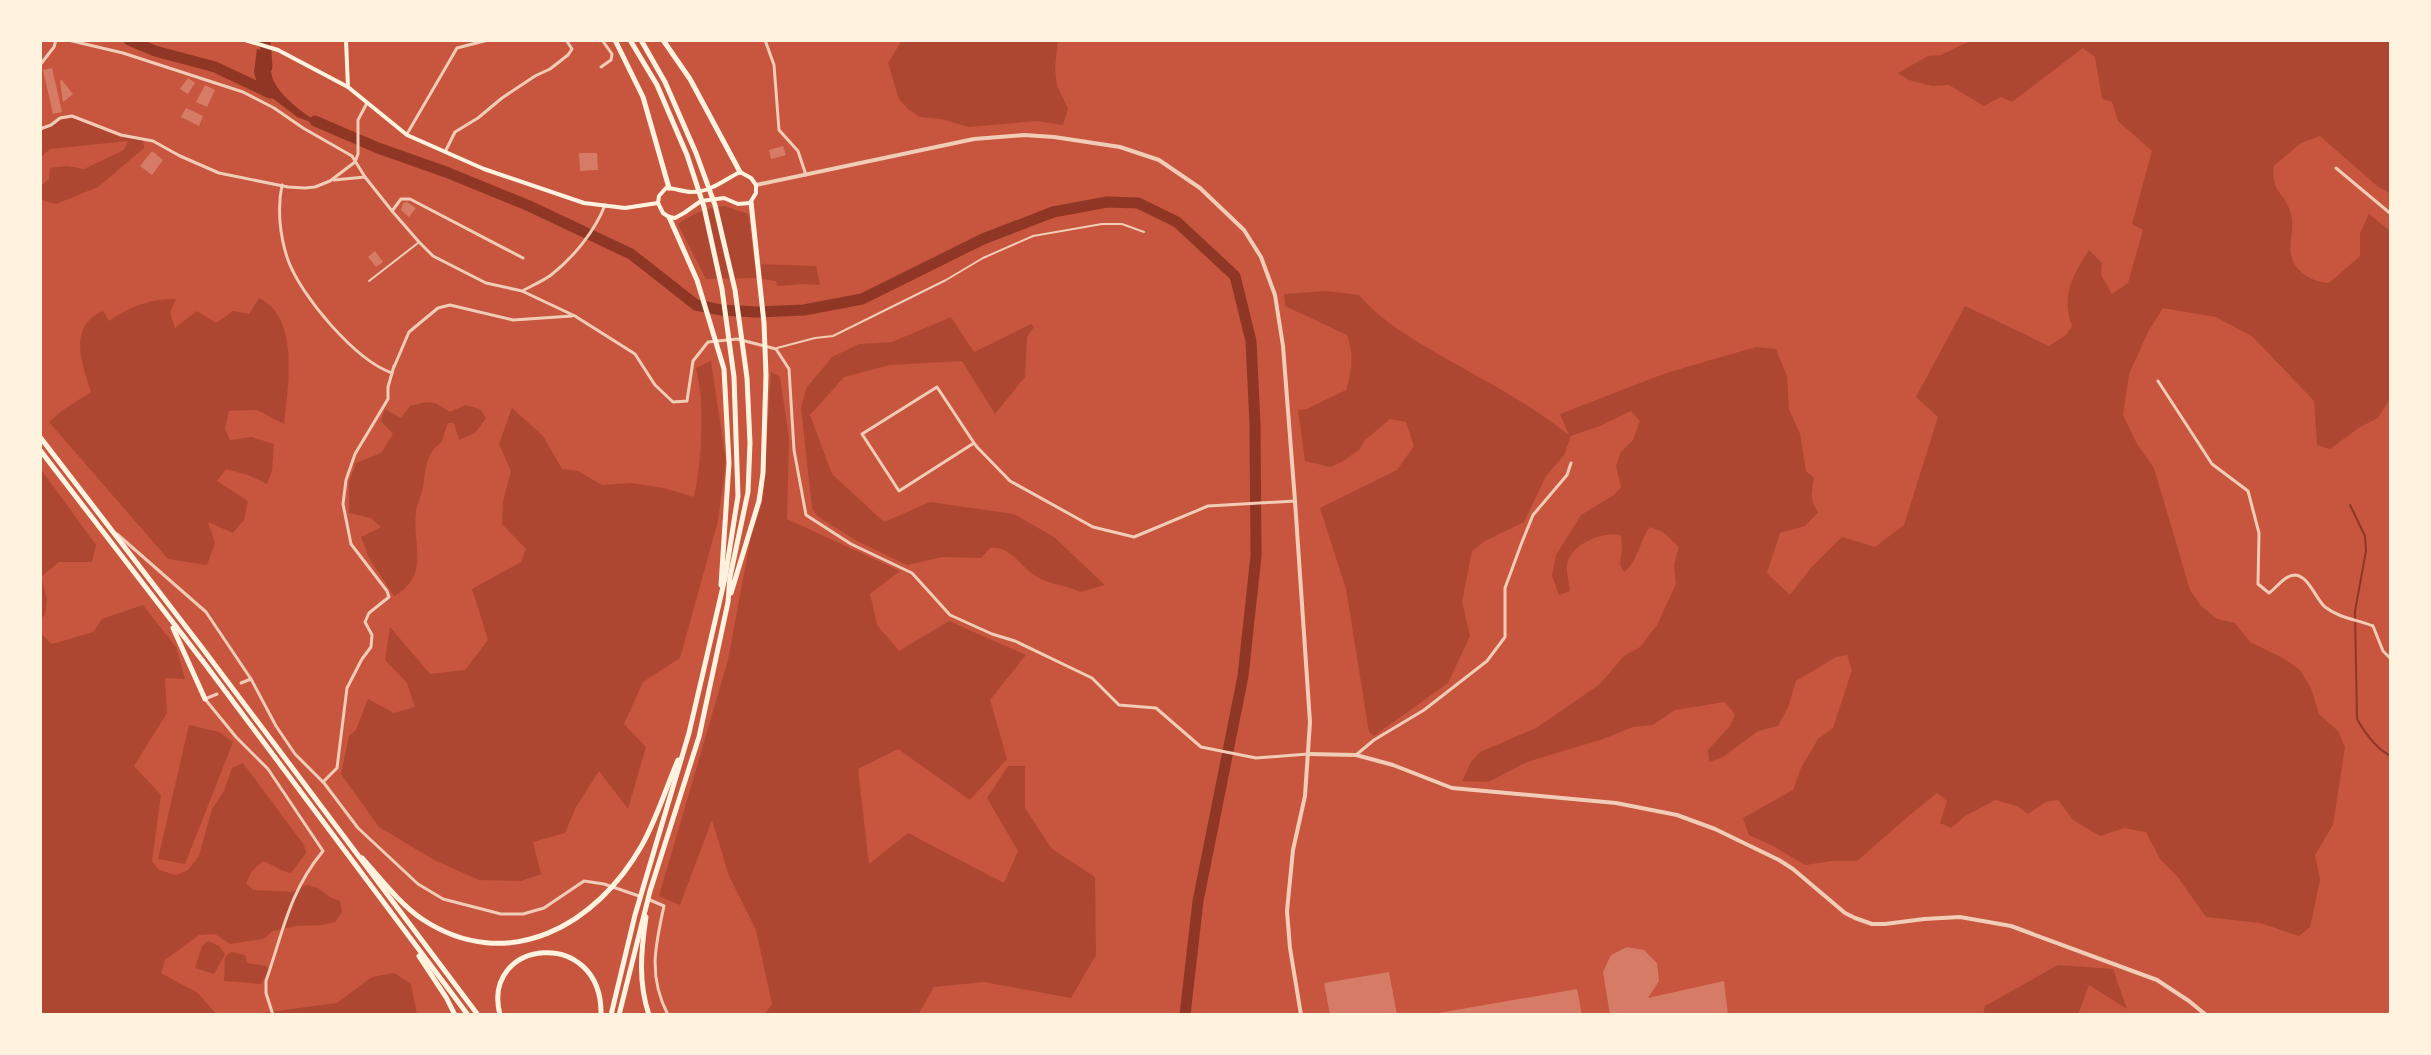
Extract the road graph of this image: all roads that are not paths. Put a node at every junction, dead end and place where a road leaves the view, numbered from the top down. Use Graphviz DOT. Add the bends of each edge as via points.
graph roads {
  1 [pos="56,40"];
  2 [pos="68,40"];
  3 [pos="346,40"];
  4 [pos="488,40"];
  5 [pos="566,40"];
  6 [pos="602,40"];
  7 [pos="615,40"];
  8 [pos="630,40"];
  9 [pos="641,40"];
  10 [pos="663,40"];
  11 [pos="765,40"];
  12 [pos="249,41"];
  13 [pos="40,65"];
  14 [pos="601,67"];
  15 [pos="348,87"];
  16 [pos="367,103"];
  17 [pos="40,129"];
  18 [pos="407,135"];
  19 [pos="445,152"];
  20 [pos="355,162"];
  21 [pos="2336,168"];
  22 [pos="740,172"];
  23 [pos="806,175"];
  24 [pos="365,177"];
  25 [pos="330,181"];
  26 [pos="282,185"];
  27 [pos="756,185"];
  28 [pos="669,188"];
  29 [pos="751,202"];
  30 [pos="658,203"];
  31 [pos="605,205"];
  32 [pos="392,211"];
  33 [pos="2391,214"];
  34 [pos="669,217"];
  35 [pos="1144,232"];
  36 [pos="419,242"];
  37 [pos="523,258"];
  38 [pos="369,281"];
  39 [pos="522,291"];
  40 [pos="575,316"];
  41 [pos="776,349"];
  42 [pos="392,373"];
  43 [pos="2158,381"];
  44 [pos="40,437"];
  45 [pos="974,443"];
  46 [pos="40,450"];
  47 [pos="1571,463"];
  48 [pos="1295,501"];
  49 [pos="106,523"];
  50 [pos="728,602"];
  51 [pos="720,604"];
  52 [pos="163,610"];
  53 [pos="2391,659"];
  54 [pos="251,679"];
  55 [pos="241,683"];
  56 [pos="217,694"];
  57 [pos="205,699"];
  58 [pos="689,733"];
  59 [pos="1308,754"];
  60 [pos="1356,755"];
  61 [pos="323,782"];
  62 [pos="335,828"];
  63 [pos="650,891"];
  64 [pos="390,912"];
  65 [pos="2391,1005"];
  66 [pos="273,1015"];
  67 [pos="455,1015"];
  68 [pos="468,1015"];
  69 [pos="478,1015"];
  70 [pos="500,1015"];
  71 [pos="601,1015"];
  72 [pos="611,1015"];
  73 [pos="619,1015"];
  74 [pos="649,1015"];
  75 [pos="668,1015"];
  76 [pos="1301,1015"];
  77 [pos="2206,1015"];
  78 [pos="2390,1015"];
  1 -- 13 [label="street"];
  2 -- 20 [label="street" via="243,92"];
  3 -- 15 [label="main road"];
  4 -- 18 [label="street" via="457,48"];
  5 -- 19 [label="street" via="572,49 568,55 455,132"];
  6 -- 14 [label="street" via="612,54"];
  7 -- 28 [label="highway" via="643,97"];
  8 -- 51 [label="highway" via="657,85 687,155 722,289 734,377 738,496"];
  9 -- 50 [label="highway" via="696,153 715,205 735,290 750,443 748,492"];
  10 -- 22 [label="highway"];
  11 -- 23 [label="street" via="774,65 779,130 798,151"];
  12 -- 15 [label="main road" via="278,50"];
  15 -- 16 [label="main road"];
  16 -- 18 [label="main road"];
  16 -- 20 [label="street" via="358,122"];
  17 -- 26 [label="street" via="60,118 81,118 121,135 153,141 219,173"];
  18 -- 19 [label="main road"];
  19 -- 31 [label="main road" via="584,203"];
  20 -- 24 [label="street"];
  20 -- 25 [label="street"];
  21 -- 33 [label="street"];
  22 -- 27 [label="main road"];
  22 -- 28 [label="main road" via="715,187 692,192"];
  23 -- 27 [label="street"];
  23 -- 48 [label="street" via="974,139 1024,135 1120,147 1184,175 1244,230 1273,284"];
  24 -- 25 [label="street"];
  24 -- 32 [label="street"];
  25 -- 26 [label="street" via="305,188"];
  26 -- 42 [label="street" via="282,235 302,286 347,342"];
  27 -- 29 [label="main road"];
  28 -- 30 [label="main road"];
  29 -- 34 [label="main road" via="701,201"];
  29 -- 50 [label="highway" via="764,323 763,473"];
  30 -- 31 [label="main road"];
  30 -- 34 [label="main road"];
  31 -- 39 [label="street" via="599,221 569,258"];
  32 -- 36 [label="street"];
  32 -- 37 [label="street" via="401,199 410,199"];
  34 -- 51 [label="highway" via="697,280 724,369 729,463"];
  35 -- 41 [label="lane" via="1102,224 1033,236 833,336"];
  36 -- 38 [label="lane"];
  36 -- 39 [label="street" via="433,256 486,283"];
  39 -- 40 [label="street"];
  40 -- 41 [label="street" via="635,354 673,402 687,401 693,361 708,342 737,339"];
  40 -- 42 [label="street" via="513,320 450,305 438,308 409,332"];
  41 -- 59 [label="street" via="789,369 794,450 806,515 912,573 950,615 1092,678 1119,705 1156,708 1201,747 1256,758"];
  42 -- 61 [label="street" via="388,399 355,454 343,504 351,544 389,597 365,622 371,647 347,688 337,768"];
  43 -- 53 [label="street" via="2212,464 2248,491 2259,533 2258,584 2269,593 2285,578 2298,575 2326,607 2373,626"];
  44 -- 49 [label="highway"];
  45 -- 45 [label="street" via="937,387 862,434 899,491"];
  45 -- 48 [label="street" via="1010,481 1093,527 1134,537 1208,506"];
  46 -- 52 [label="highway"];
  47 -- 60 [label="street" via="1533,515 1518,553 1505,588 1505,637 1487,661"];
  48 -- 59 [label="street"];
  49 -- 54 [label="street" via="206,612"];
  49 -- 62 [label="highway"];
  50 -- 63 [label="highway" via="699,737"];
  51 -- 58 [label="highway"];
  52 -- 57 [label="highway"];
  52 -- 64 [label="highway"];
  54 -- 55 [label="street"];
  54 -- 61 [label="street" via="295,754"];
  56 -- 57 [label="street"];
  57 -- 66 [label="street" via="268,769 323,851 292,900 266,981"];
  58 -- 62 [label="highway" via="641,846 615,884 583,913 527,942 484,943 439,929 404,904"];
  58 -- 72 [label="highway"];
  59 -- 60 [label="street"];
  59 -- 76 [label="street" via="1287,911"];
  60 -- 77 [label="street" via="1452,788 1616,803 1677,815 1779,860 1855,918 1885,924 1960,917 2011,926 2157,980"];
  61 -- 75 [label="street" via="358,828 418,884 443,899 501,914 523,914 544,908 584,881 664,906 654,972"];
  62 -- 69 [label="highway"];
  63 -- 73 [label="highway"];
  63 -- 74 [label="highway" via="640,955"];
  64 -- 67 [label="highway"];
  64 -- 68 [label="highway"];
  65 -- 78 [label="street"];
  70 -- 71 [label="highway" via="498,986 510,967 530,956 556,953 587,969 598,989"];
}
